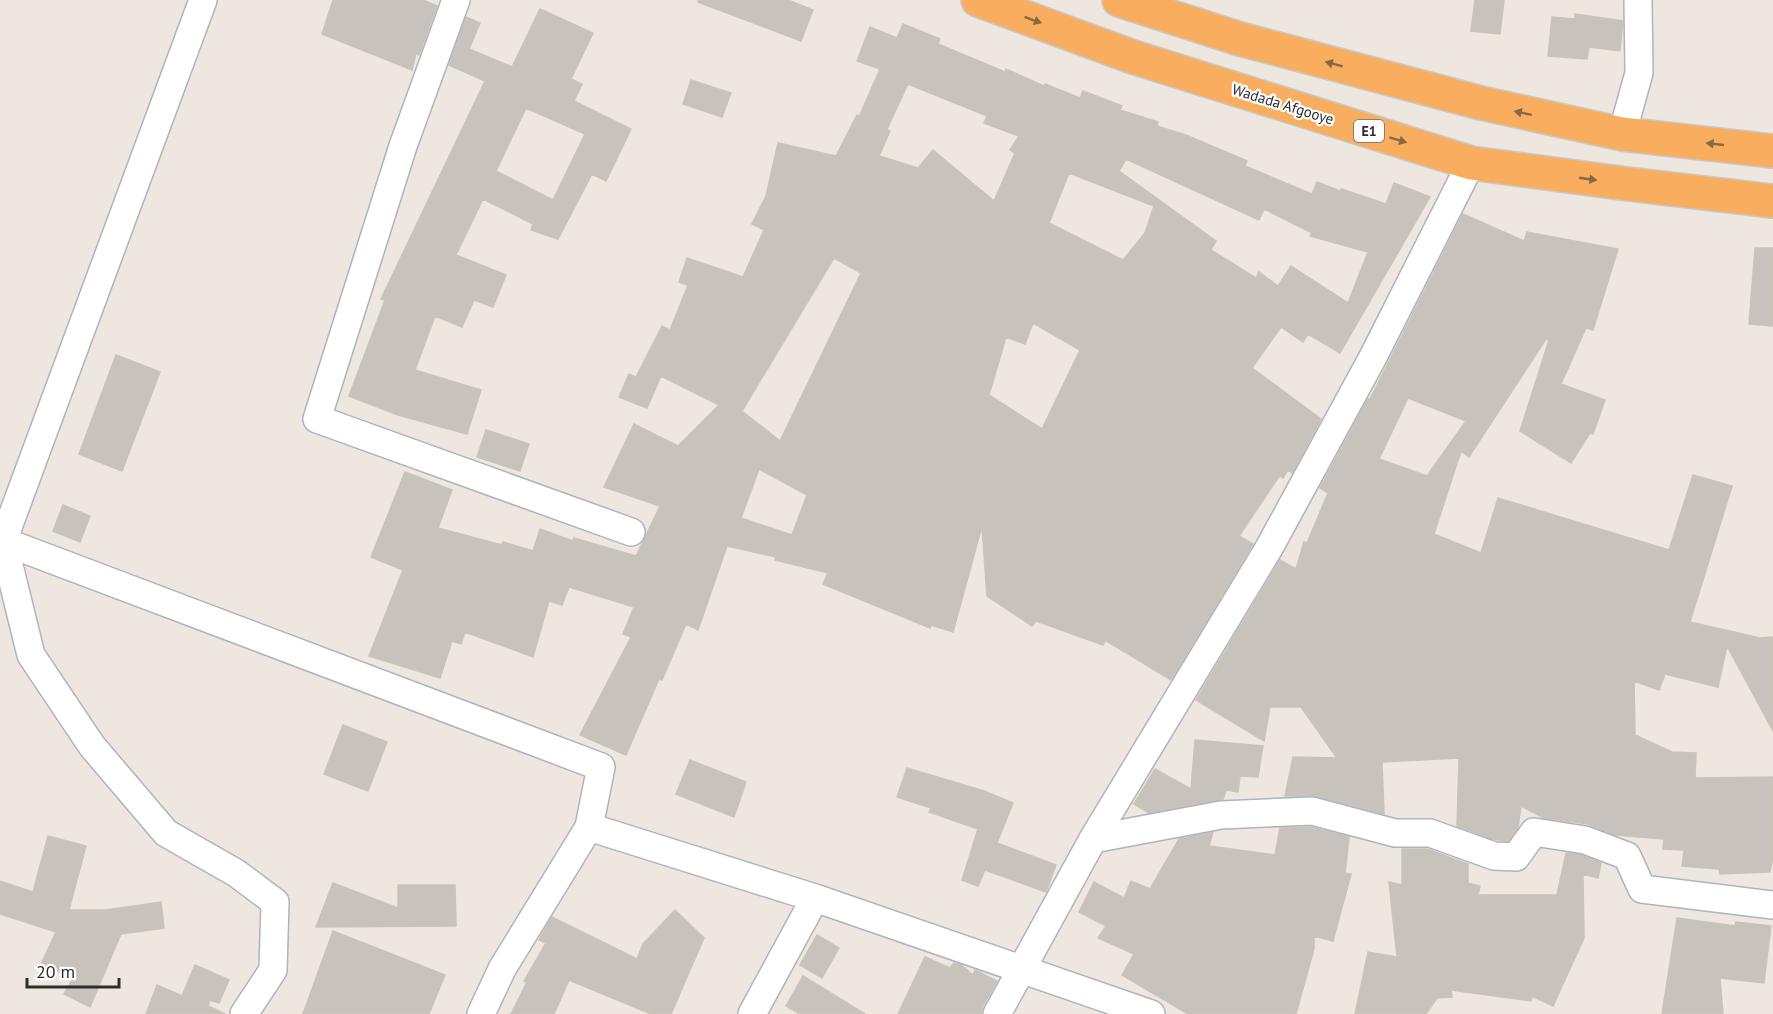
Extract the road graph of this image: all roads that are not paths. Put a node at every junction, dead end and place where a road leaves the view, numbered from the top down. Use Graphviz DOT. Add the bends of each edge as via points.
graph roads {
  1 [pos="203,0"];
  2 [pos="456,0"];
  3 [pos="978,0"];
  4 [pos="1119,0"];
  5 [pos="1638,0"];
  6 [pos="1622,134"];
  7 [pos="1773,151"];
  8 [pos="1471,162"];
  9 [pos="1773,201"];
  10 [pos="631,532"];
  11 [pos="1,543"];
  12 [pos="589,827"];
  13 [pos="1094,839"];
  14 [pos="815,898"];
  15 [pos="1773,905"];
  16 [pos="1023,969"];
  17 [pos="244,1014"];
  18 [pos="481,1014"];
  19 [pos="752,1014"];
  20 [pos="997,1014"];
  21 [pos="1151,1014"];
  1 -- 11 [label="street"];
  2 -- 10 [label="street" via="403,146 316,419"];
  3 -- 8 [label="highway, Wadada Afgooye / E1, one-way" via="1133,57"];
  6 -- 4 [label="highway, one-way" via="1481,103 1263,45"];
  5 -- 6 [label="street" via="1639,73"];
  7 -- 6 [label="highway, one-way"];
  8 -- 9 [label="highway, Wadada Afgooye / E1, one-way"];
  8 -- 13 [label="street" via="1373,357 1269,548"];
  11 -- 12 [label="street" via="601,767"];
  11 -- 17 [label="street" via="31,655 92,746 166,833 236,873 275,902 273,970"];
  12 -- 14 [label="street"];
  12 -- 18 [label="street" via="502,969"];
  13 -- 15 [label="street" via="1221,815 1312,810 1395,833 1430,833 1494,856 1516,857 1534,832 1585,840 1627,856 1642,889"];
  13 -- 16 [label="street"];
  14 -- 16 [label="street"];
  14 -- 19 [label="street"];
  16 -- 20 [label="street"];
  16 -- 21 [label="street"];
}
